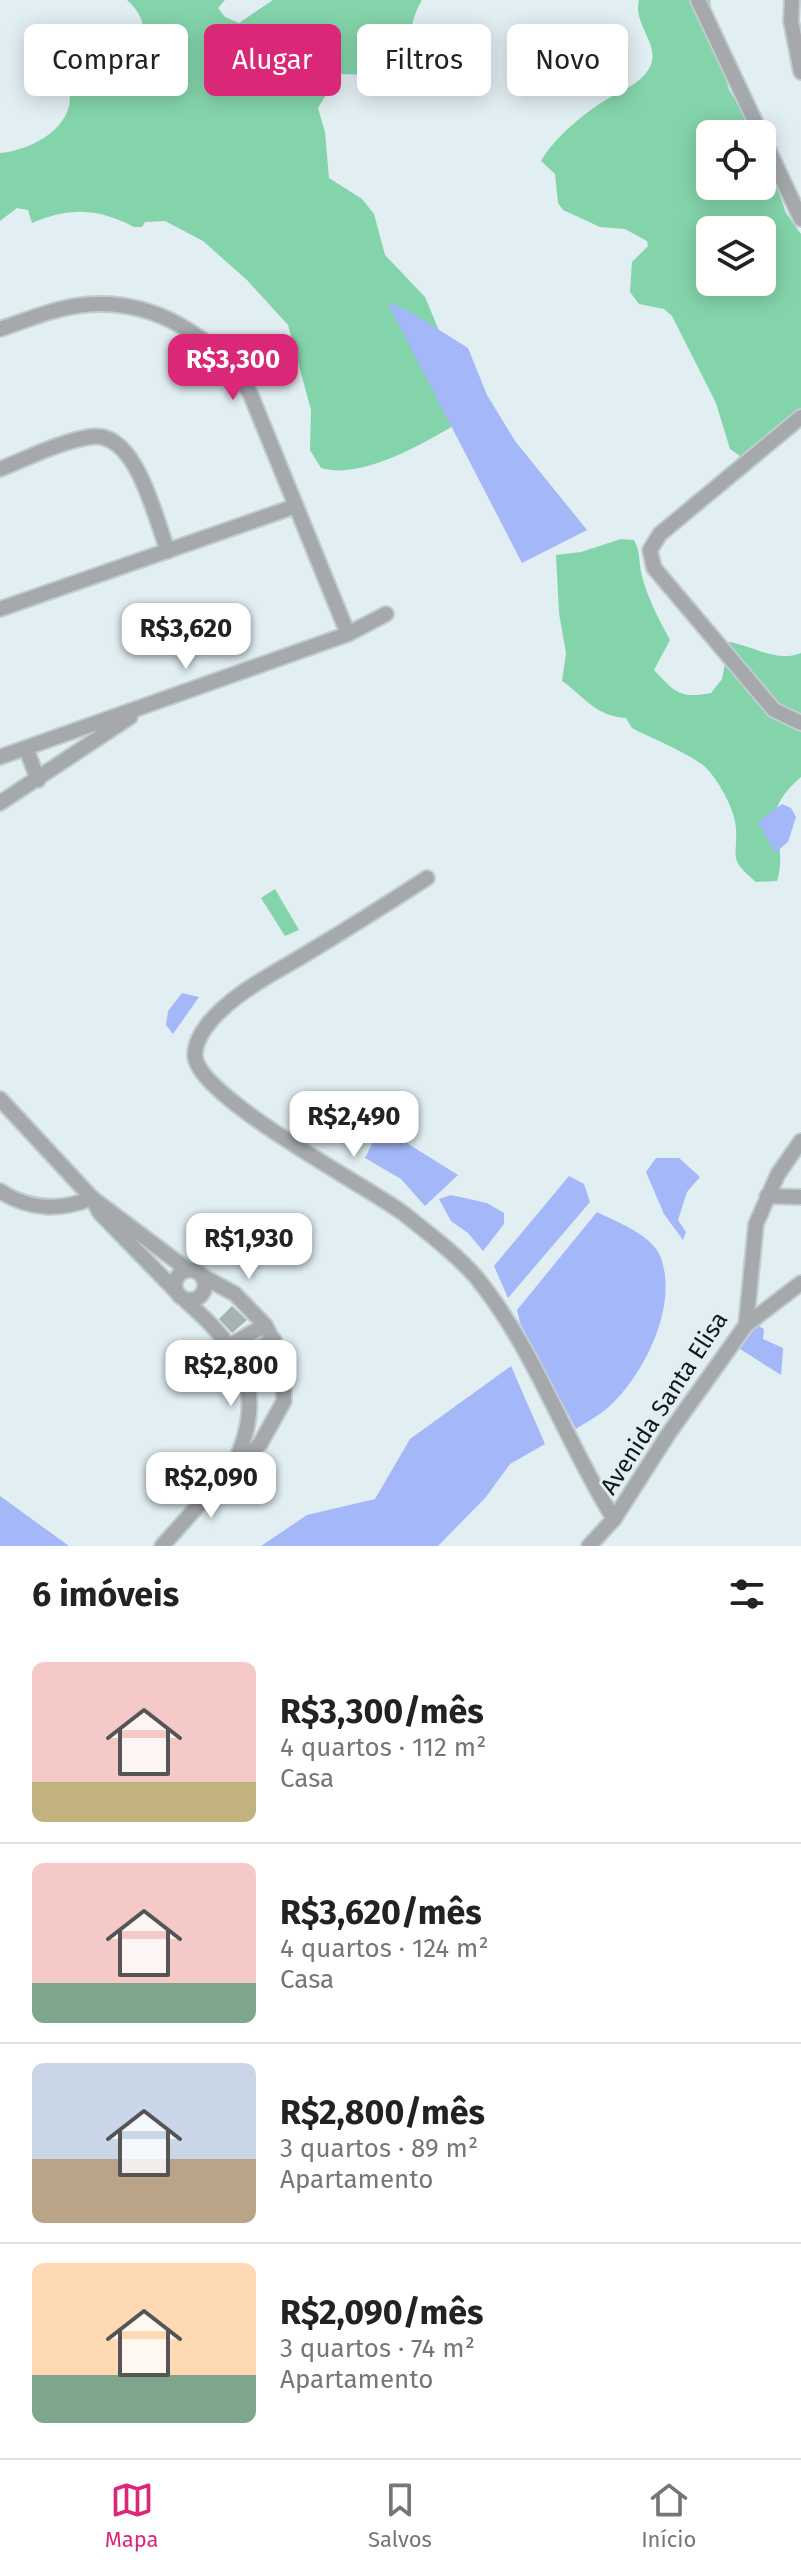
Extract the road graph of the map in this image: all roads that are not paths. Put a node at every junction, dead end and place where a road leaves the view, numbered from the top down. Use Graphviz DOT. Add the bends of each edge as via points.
graph roads {
  1 [pos="698,0"];
  2 [pos="792,0"];
  3 [pos="801,72"];
  4 [pos="755,120"];
  5 [pos="776,163"];
  6 [pos="799,208"];
  7 [pos="0,329"];
  8 [pos="801,417"];
  9 [pos="0,469"];
  10 [pos="296,506"];
  11 [pos="168,551"];
  12 [pos="0,609"];
  13 [pos="386,614"];
  14 [pos="348,634"];
  15 [pos="148,705"];
  16 [pos="801,723"];
  17 [pos="54,738"];
  18 [pos="26,748"];
  19 [pos="0,757"];
  20 [pos="52,771"];
  21 [pos="38,780"];
  22 [pos="0,803"];
  23 [pos="427,878"];
  24 [pos="0,1099"];
  25 [pos="801,1141"];
  26 [pos="0,1191"];
  27 [pos="767,1196"];
  28 [pos="801,1197"];
  29 [pos="92,1198"];
  30 [pos="195,1273"];
  31 [pos="801,1283"];
  32 [pos="175,1290"];
  33 [pos="186,1301"];
  34 [pos="265,1325"];
  35 [pos="746,1325"];
  36 [pos="274,1340"];
  37 [pos="231,1345"];
  38 [pos="239,1359"];
  39 [pos="231,1469"];
  40 [pos="614,1519"];
  41 [pos="162,1546"];
  42 [pos="589,1546"];
  1 -- 4 [label="street"];
  2 -- 3 [label="street"];
  5 -- 6 [label="street"];
  7 -- 10 [label="street" via="51,312 101,305 150,312 195,333 231,366 250,393"];
  8 -- 16 [label="street" via="660,534 650,550 654,568 774,710"];
  9 -- 11 [label="street" via="84,437 114,440 130,454"];
  10 -- 11 [label="street"];
  10 -- 14 [label="street"];
  11 -- 12 [label="street"];
  13 -- 14 [label="street"];
  14 -- 15 [label="street"];
  15 -- 17 [label="street"];
  15 -- 20 [label="street"];
  17 -- 18 [label="street"];
  17 -- 20 [label="street"];
  18 -- 19 [label="street"];
  18 -- 21 [label="street"];
  20 -- 21 [label="street"];
  21 -- 22 [label="street"];
  23 -- 40 [label="street" via="242,993 206,1029 195,1052 196,1063 238,1107 400,1211 477,1278 538,1376"];
  24 -- 29 [label="street"];
  25 -- 27 [label="street, Avenida Santa Elisa"];
  26 -- 29 [label="street" via="40,1206"];
  27 -- 28 [label="street"];
  27 -- 35 [label="street, Avenida Santa Elisa" via="756,1224"];
  29 -- 30 [label="street"];
  29 -- 32 [label="street" via="100,1213"];
  30 -- 32 [label="street" via="178,1275"];
  30 -- 33 [label="street" via="205,1286 201,1296"];
  30 -- 34 [label="street" via="235,1294"];
  31 -- 35 [label="street"];
  32 -- 33 [label="street"];
  33 -- 37 [label="street"];
  34 -- 36 [label="street"];
  34 -- 37 [label="street"];
  35 -- 40 [label="street, Avenida Santa Elisa"];
  36 -- 38 [label="street"];
  36 -- 39 [label="street" via="283,1360 284,1401 260,1444"];
  37 -- 38 [label="street"];
  38 -- 39 [label="street" via="250,1416"];
  39 -- 41 [label="street"];
  40 -- 42 [label="street, Avenida Santa Elisa"];
}
